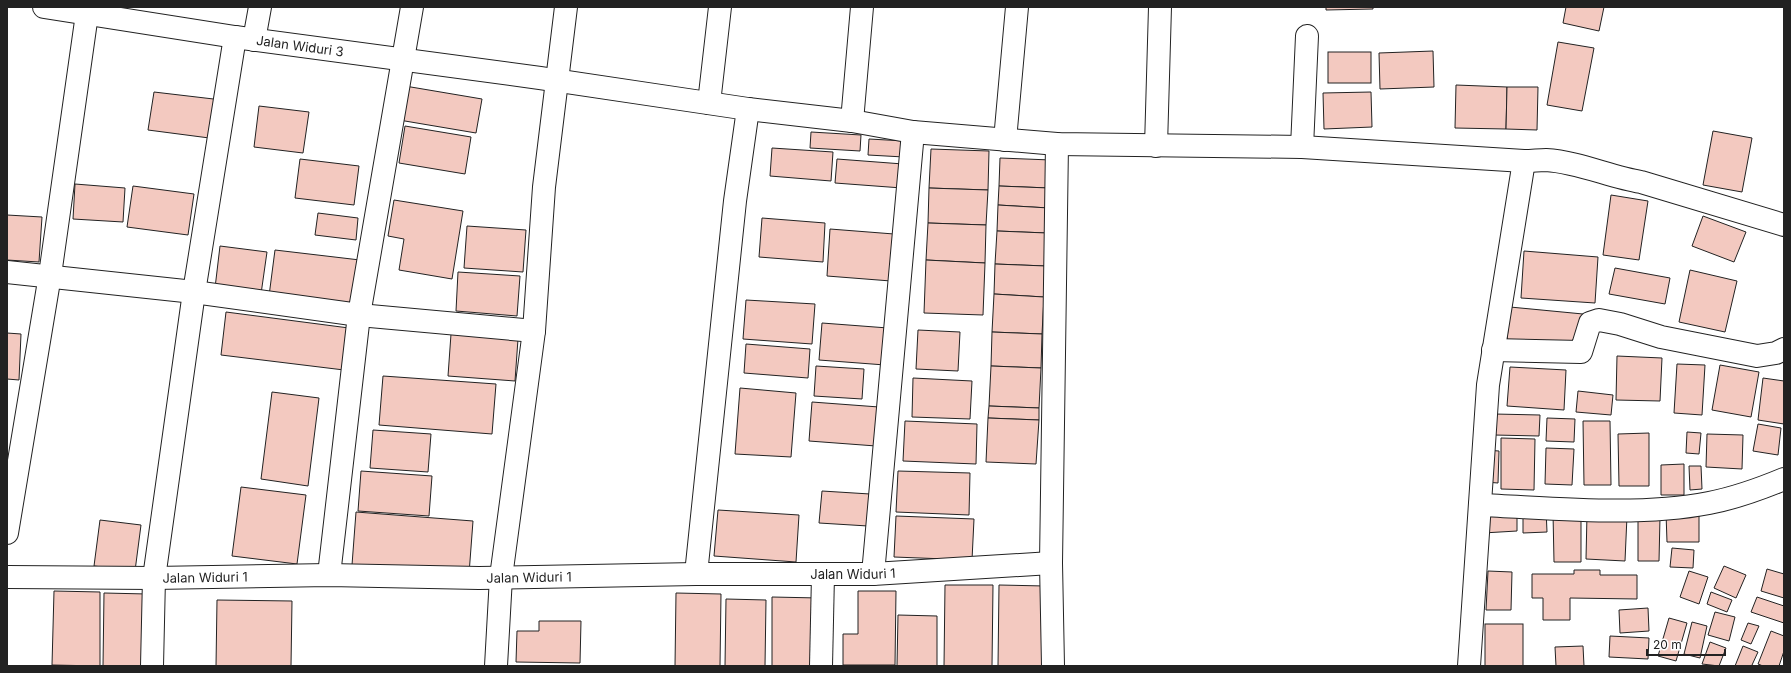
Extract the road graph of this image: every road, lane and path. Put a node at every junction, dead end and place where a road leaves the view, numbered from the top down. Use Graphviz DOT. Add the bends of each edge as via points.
graph roads {
  1 [pos="44,7"];
  2 [pos="260,7"];
  3 [pos="412,7"];
  4 [pos="566,7"];
  5 [pos="720,7"];
  6 [pos="862,7"];
  7 [pos="1017,7"];
  8 [pos="1160,7"];
  9 [pos="113,12"];
  10 [pos="87,14"];
  11 [pos="1307,36"];
  12 [pos="245,39"];
  13 [pos="404,59"];
  14 [pos="556,81"];
  15 [pos="709,103"];
  16 [pos="748,109"];
  17 [pos="852,121"];
  18 [pos="913,132"];
  19 [pos="1005,140"];
  20 [pos="1057,144"];
  21 [pos="1156,146"];
  22 [pos="1302,147"];
  23 [pos="1524,161"];
  24 [pos="1784,224"];
  25 [pos="7,272"];
  26 [pos="50,276"];
  27 [pos="194,292"];
  28 [pos="359,315"];
  29 [pos="534,331"];
  30 [pos="1493,350"];
  31 [pos="1784,350"];
  32 [pos="1784,479"];
  33 [pos="1480,505"];
  34 [pos="7,534"];
  35 [pos="1051,563"];
  36 [pos="696,574"];
  37 [pos="873,574"];
  38 [pos="329,575"];
  39 [pos="823,575"];
  40 [pos="7,577"];
  41 [pos="501,577"];
  42 [pos="154,578"];
  43 [pos="152,666"];
  44 [pos="496,666"];
  45 [pos="821,666"];
  46 [pos="1053,666"];
  47 [pos="1469,666"];
  1 -- 10 [label="street, Jalan Widuri 3"];
  2 -- 12 [label="street"];
  3 -- 13 [label="street"];
  4 -- 14 [label="street"];
  5 -- 15 [label="street"];
  6 -- 17 [label="street"];
  7 -- 19 [label="street"];
  8 -- 21 [label="street"];
  9 -- 10 [label="street, Jalan Widuri 3"];
  9 -- 12 [label="street, Jalan Widuri 3"];
  10 -- 26 [label="street"];
  11 -- 22 [label="street"];
  12 -- 13 [label="street, Jalan Widuri 3"];
  12 -- 27 [label="street"];
  13 -- 14 [label="street, Jalan Widuri 3"];
  13 -- 28 [label="street"];
  14 -- 15 [label="street, Jalan Widuri 3"];
  14 -- 29 [label="street" via="544,187"];
  15 -- 16 [label="street, Jalan Widuri 3"];
  16 -- 17 [label="street, Jalan Widuri 3"];
  16 -- 36 [label="street" via="735,201"];
  17 -- 18 [label="street, Jalan Widuri 3"];
  18 -- 19 [label="street, Jalan Widuri 3"];
  18 -- 37 [label="street"];
  19 -- 20 [label="street, Jalan Widuri 3"];
  20 -- 21 [label="street, Jalan Widuri 3"];
  20 -- 35 [label="street"];
  21 -- 22 [label="street, Jalan Widuri 3"];
  22 -- 23 [label="street, Jalan Widuri 3"];
  23 -- 24 [label="street, Jalan Widuri 3" via="1546,160 1575,165"];
  23 -- 30 [label="street"];
  25 -- 26 [label="street"];
  26 -- 27 [label="street"];
  26 -- 34 [label="street"];
  27 -- 28 [label="street"];
  27 -- 42 [label="street"];
  28 -- 29 [label="street"];
  28 -- 38 [label="street"];
  29 -- 41 [label="street"];
  30 -- 31 [label="street" via="1581,352 1590,323 1599,320 1661,337 1757,356"];
  30 -- 33 [label="street" via="1488,385"];
  32 -- 33 [label="street" via="1754,492 1708,503 1646,510"];
  33 -- 47 [label="street"];
  35 -- 37 [label="street, Jalan Widuri 1"];
  35 -- 46 [label="street"];
  36 -- 39 [label="street, Jalan Widuri 1"];
  36 -- 41 [label="street, Jalan Widuri 1"];
  37 -- 39 [label="street, Jalan Widuri 1"];
  38 -- 41 [label="street, Jalan Widuri 1"];
  38 -- 42 [label="street, Jalan Widuri 1"];
  39 -- 45 [label="street"];
  40 -- 42 [label="street, Jalan Widuri 1"];
  41 -- 44 [label="street"];
  42 -- 43 [label="street"];
}
